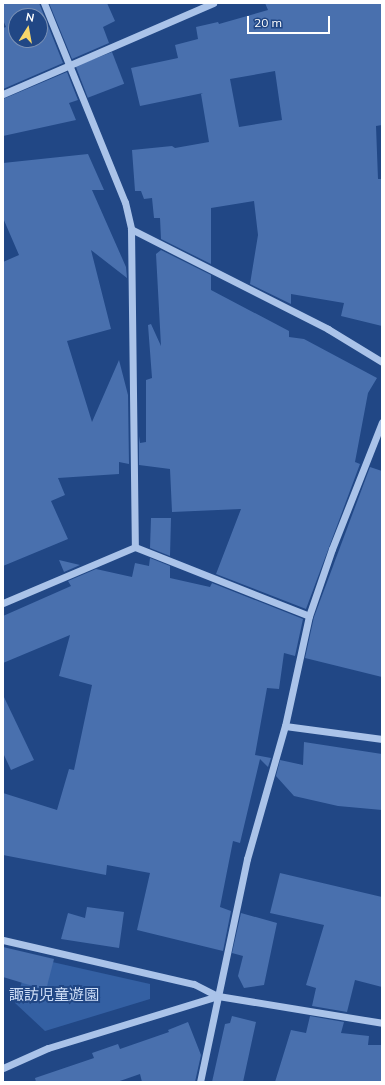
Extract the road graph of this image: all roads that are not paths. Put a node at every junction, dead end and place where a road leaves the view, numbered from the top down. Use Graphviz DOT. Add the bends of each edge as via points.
graph roads {
  1 [pos="44,3"];
  2 [pos="213,3"];
  3 [pos="71,65"];
  4 [pos="3,94"];
  5 [pos="131,229"];
  6 [pos="382,362"];
  7 [pos="382,422"];
  8 [pos="135,547"];
  9 [pos="3,603"];
  10 [pos="309,616"];
  11 [pos="285,726"];
  12 [pos="382,739"];
  13 [pos="3,940"];
  14 [pos="218,996"];
  15 [pos="382,1023"];
  16 [pos="3,1068"];
  17 [pos="200,1082"];
  1 -- 3 [label="street"];
  2 -- 3 [label="street"];
  3 -- 4 [label="street"];
  3 -- 5 [label="street" via="125,202"];
  5 -- 6 [label="street" via="328,329"];
  5 -- 8 [label="street"];
  7 -- 10 [label="street" via="332,549"];
  8 -- 9 [label="street"];
  8 -- 10 [label="street"];
  10 -- 11 [label="street"];
  11 -- 12 [label="street"];
  11 -- 14 [label="street" via="247,859"];
  13 -- 14 [label="street" via="194,984"];
  14 -- 15 [label="street"];
  14 -- 16 [label="street" via="48,1048"];
  14 -- 17 [label="street"];
}
